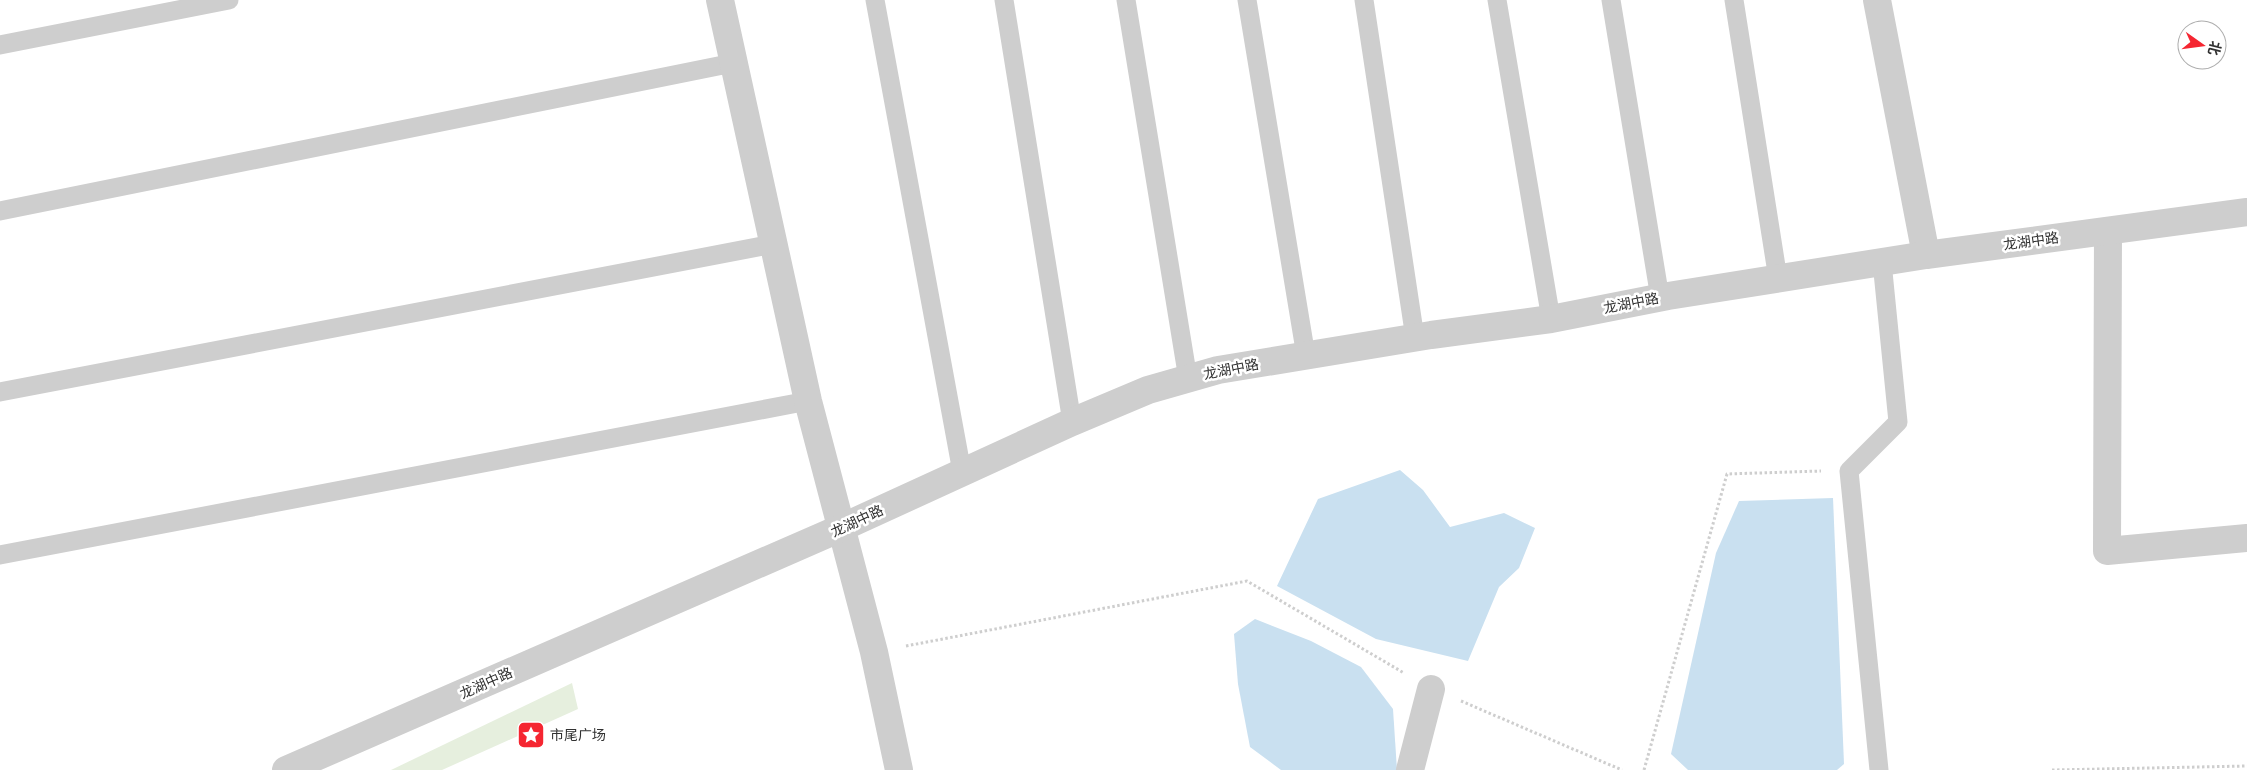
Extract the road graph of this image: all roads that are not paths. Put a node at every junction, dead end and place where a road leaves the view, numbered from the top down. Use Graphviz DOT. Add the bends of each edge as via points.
graph roads {
  1 [pos="229,0"];
  2 [pos="720,0"];
  3 [pos="875,0"];
  4 [pos="1004,0"];
  5 [pos="1126,0"];
  6 [pos="1247,0"];
  7 [pos="1364,0"];
  8 [pos="1497,0"];
  9 [pos="1612,0"];
  10 [pos="1734,0"];
  11 [pos="1877,0"];
  12 [pos="0,45"];
  13 [pos="732,63"];
  14 [pos="0,211"];
  15 [pos="2247,212"];
  16 [pos="2108,231"];
  17 [pos="773,244"];
  18 [pos="1926,255"];
  19 [pos="1882,262"];
  20 [pos="1778,279"];
  21 [pos="1660,298"];
  22 [pos="1551,319"];
  23 [pos="1415,338"];
  24 [pos="1306,356"];
  25 [pos="1188,378"];
  26 [pos="0,392"];
  27 [pos="808,401"];
  28 [pos="1072,422"];
  29 [pos="962,472"];
  30 [pos="841,528"];
  31 [pos="2247,538"];
  32 [pos="0,556"];
  33 [pos="1431,689"];
  34 [pos="315,764"];
  35 [pos="286,770"];
  36 [pos="899,770"];
  37 [pos="1410,770"];
  38 [pos="1879,770"];
  1 -- 12 [label="lane"];
  2 -- 13 [label="street"];
  3 -- 29 [label="lane"];
  4 -- 28 [label="lane"];
  5 -- 25 [label="lane"];
  6 -- 24 [label="lane"];
  7 -- 23 [label="lane"];
  8 -- 22 [label="lane"];
  9 -- 21 [label="lane"];
  10 -- 20 [label="lane"];
  11 -- 18 [label="street"];
  13 -- 14 [label="lane"];
  13 -- 17 [label="street"];
  15 -- 16 [label="street, 龙湖中路"];
  16 -- 18 [label="street, 龙湖中路"];
  16 -- 31 [label="street" via="2107,552"];
  17 -- 26 [label="lane"];
  17 -- 27 [label="street"];
  18 -- 19 [label="lane"];
  19 -- 20 [label="street, 龙湖中路"];
  19 -- 38 [label="lane" via="1898,422 1849,470"];
  20 -- 21 [label="street, 龙湖中路"];
  21 -- 22 [label="street, 龙湖中路"];
  22 -- 23 [label="street, 龙湖中路"];
  23 -- 24 [label="street, 龙湖中路"];
  24 -- 25 [label="street, 龙湖中路"];
  25 -- 28 [label="street, 龙湖中路" via="1148,390"];
  27 -- 30 [label="street"];
  27 -- 32 [label="lane"];
  28 -- 29 [label="street, 龙湖中路"];
  29 -- 30 [label="street, 龙湖中路"];
  30 -- 34 [label="street, 龙湖中路"];
  30 -- 36 [label="street" via="874,652"];
  33 -- 37 [label="street"];
  34 -- 35 [label="street, 龙湖中路"];
}
